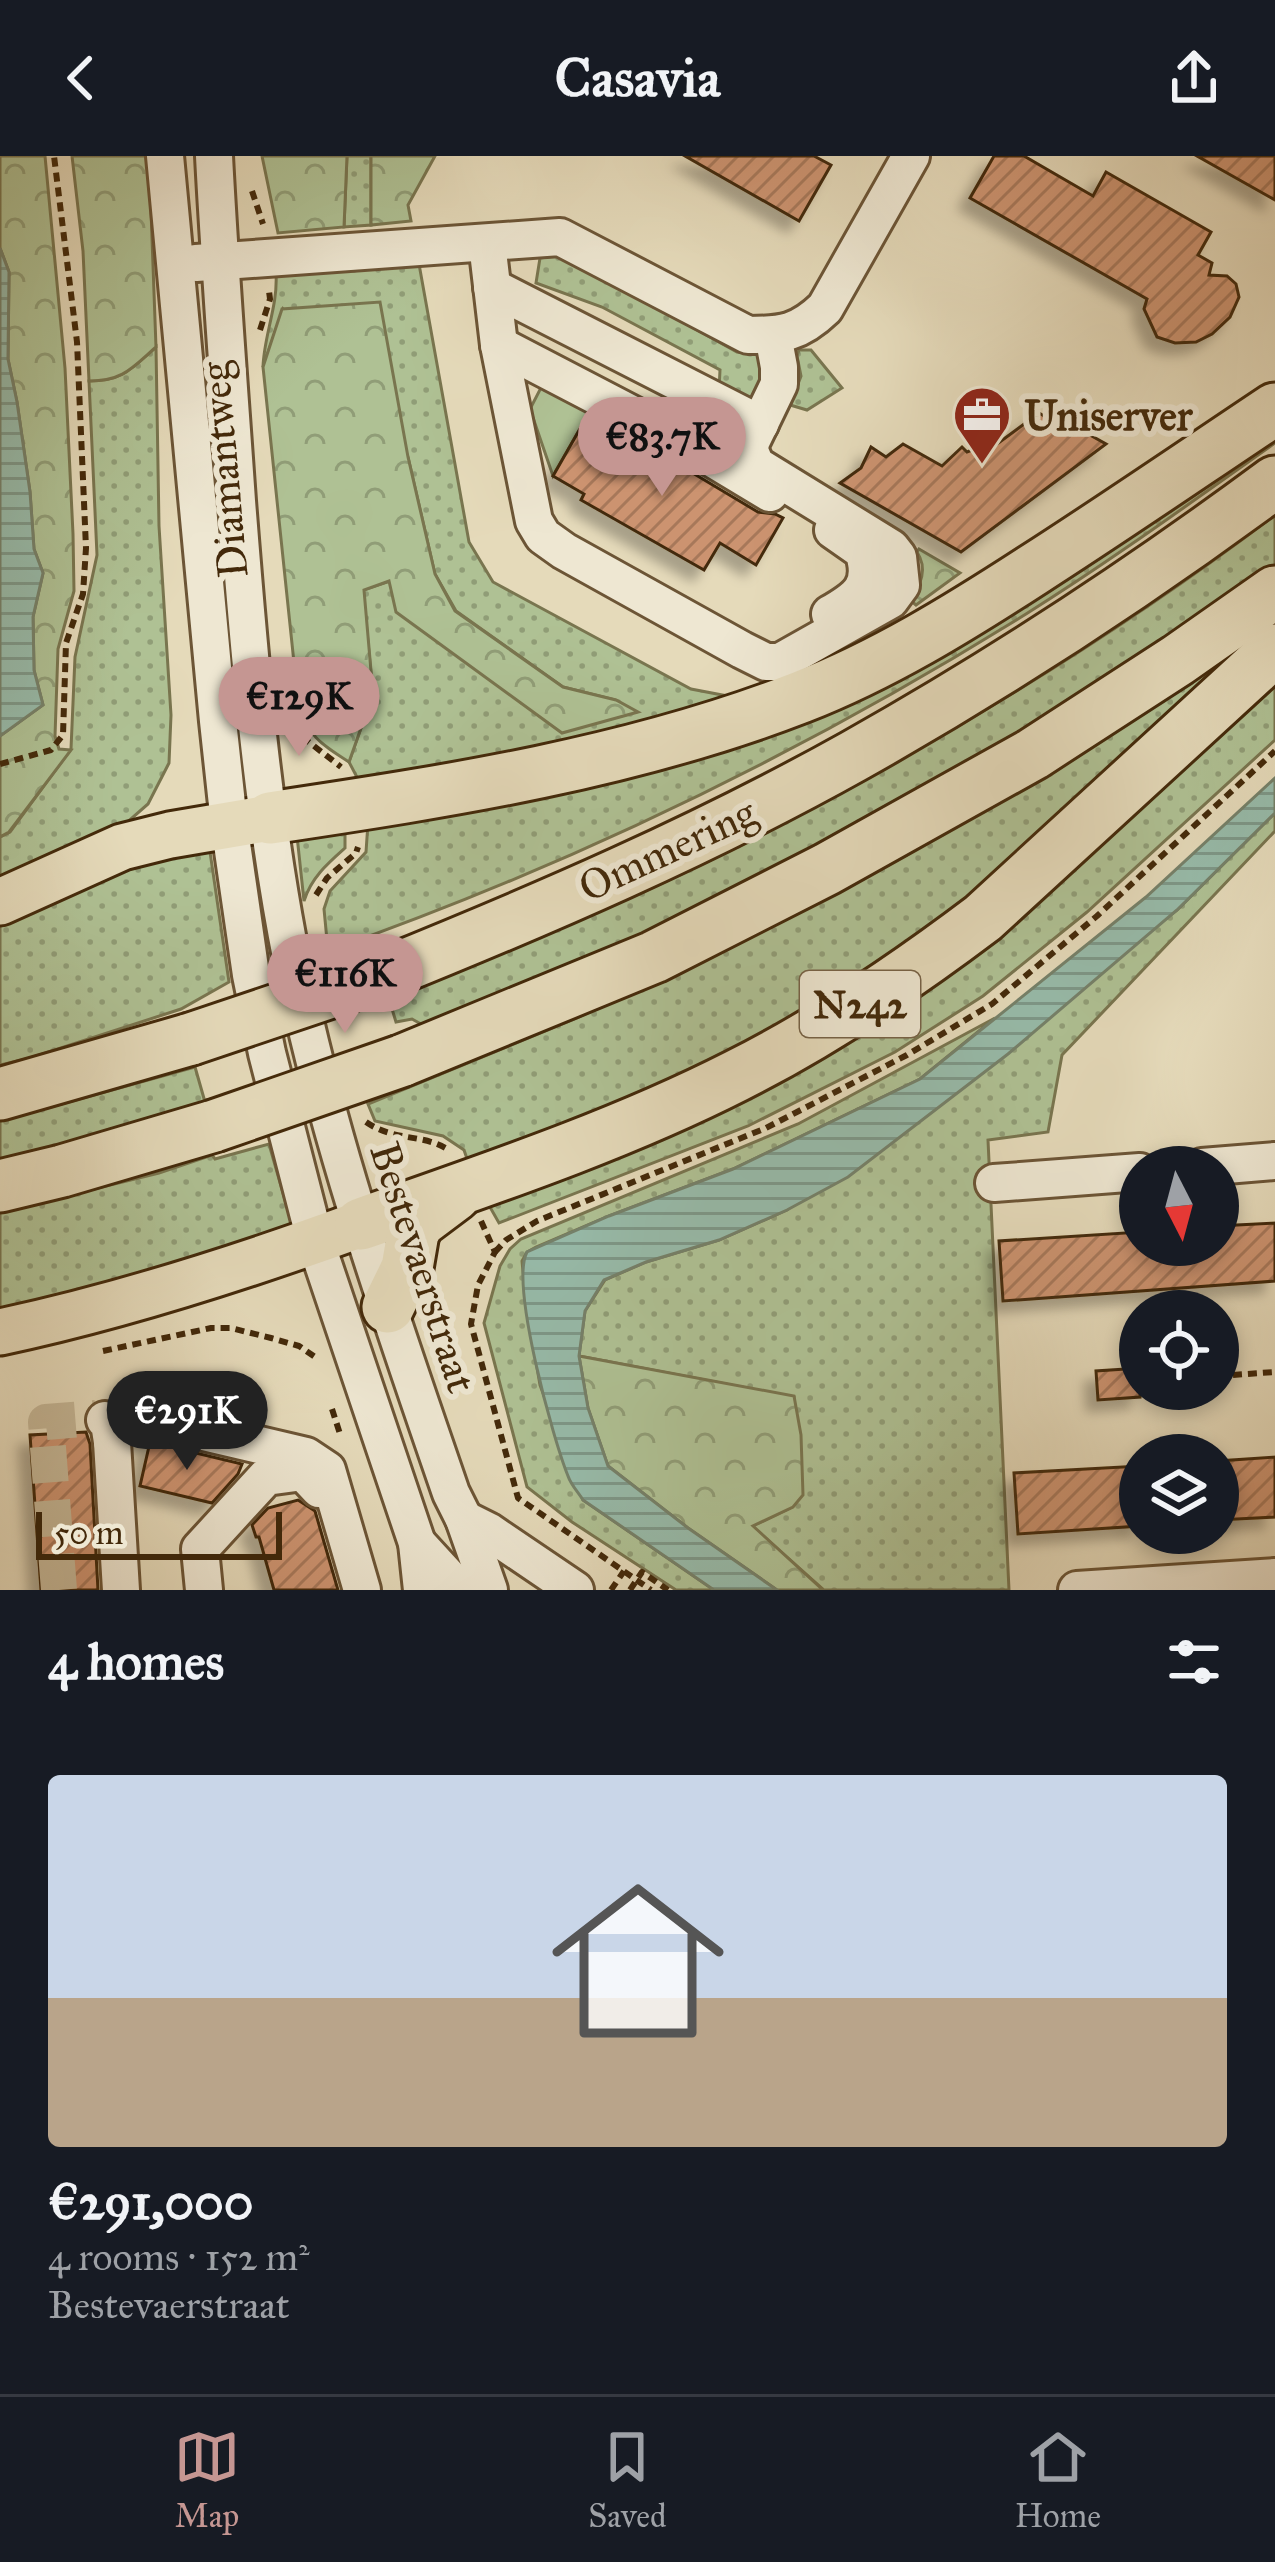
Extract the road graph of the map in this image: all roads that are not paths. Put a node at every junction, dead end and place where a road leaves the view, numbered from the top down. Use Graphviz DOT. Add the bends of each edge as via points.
graph roads {
  1 [pos="164,156"];
  2 [pos="214,156"];
  3 [pos="911,156"];
  4 [pos="487,243"];
  5 [pos="219,262"];
  6 [pos="173,265"];
  7 [pos="492,286"];
  8 [pos="772,335"];
  9 [pos="500,345"];
  10 [pos="1275,409"];
  11 [pos="760,424"];
  12 [pos="1275,482"];
  13 [pos="1275,592"];
  14 [pos="742,650"];
  15 [pos="1275,650"];
  16 [pos="249,820"];
  17 [pos="0,902"];
  18 [pos="293,964"];
  19 [pos="251,975"];
  20 [pos="0,1094"];
  21 [pos="1275,1161"];
  22 [pos="1239,1164"];
  23 [pos="1119,1174"];
  24 [pos="994,1183"];
  25 [pos="0,1186"];
  26 [pos="466,1186"];
  27 [pos="338,1232"];
  28 [pos="388,1307"];
  29 [pos="0,1332"];
  30 [pos="464,1519"];
  31 [pos="417,1543"];
  32 [pos="1275,1577"];
  33 [pos="122,1590"];
  34 [pos="204,1590"];
  35 [pos="349,1590"];
  36 [pos="362,1590"];
  37 [pos="422,1590"];
  38 [pos="455,1590"];
  39 [pos="490,1590"];
  40 [pos="575,1590"];
  41 [pos="1077,1590"];
  1 -- 6 [label="street, Diamantweg"];
  2 -- 5 [label="street, Diamantweg"];
  3 -- 8 [label="street" via="824,308 808,324"];
  4 -- 5 [label="street"];
  4 -- 7 [label="street"];
  4 -- 8 [label="street" via="560,237 748,335"];
  5 -- 6 [label="street"];
  5 -- 16 [label="street, Diamantweg" via="245,610"];
  6 -- 16 [label="street, Diamantweg"];
  7 -- 9 [label="street"];
  7 -- 11 [label="street"];
  8 -- 11 [label="street" via="779,384"];
  9 -- 14 [label="street" via="543,536"];
  9 -- 14 [label="street" via="687,443 863,551 865,586 848,603 795,634"];
  10 -- 16 [label="highway" via="940,628 803,696 584,762"];
  11 -- 14 [label="street" via="750,451 756,465 891,548 901,584 890,601 780,662"];
  12 -- 20 [label="highway, Ommering, bridge" via="1059,633 853,756 630,870 380,974 191,1040"];
  13 -- 25 [label="highway, Ommering, bridge" via="1033,754 654,957 401,1061 214,1126"];
  15 -- 26 [label="highway, N242" via="983,918 825,1028 672,1107"];
  16 -- 17 [label="main road" via="122,848"];
  16 -- 18 [label="street, Diamantweg"];
  16 -- 19 [label="street, Diamantweg"];
  18 -- 27 [label="street, Bestevaerstraat" via="330,1124"];
  19 -- 27 [label="street, Bestevaerstraat" via="268,1053"];
  21 -- 22 [label="street"];
  23 -- 24 [label="street"];
  26 -- 27 [label="highway, N242"];
  26 -- 28 [label="highway, N242" via="419,1222"];
  27 -- 28 [label="street, Bestevaerstraat"];
  27 -- 29 [label="main road, N242" via="76,1316"];
  27 -- 31 [label="street, Bestevaerstraat"];
  28 -- 30 [label="street, Bestevaerstraat"];
  30 -- 39 [label="street, Bestevaerstraat"];
  30 -- 40 [label="street"];
  31 -- 37 [label="street, Bestevaerstraat"];
  31 -- 38 [label="street, Bestevaerstraat"];
  32 -- 41 [label="street"];
  33 -- 36 [label="street" via="104,1430 127,1414 306,1456 327,1470"];
  34 -- 35 [label="street" via="200,1550 266,1477 303,1472 322,1492"];
}
